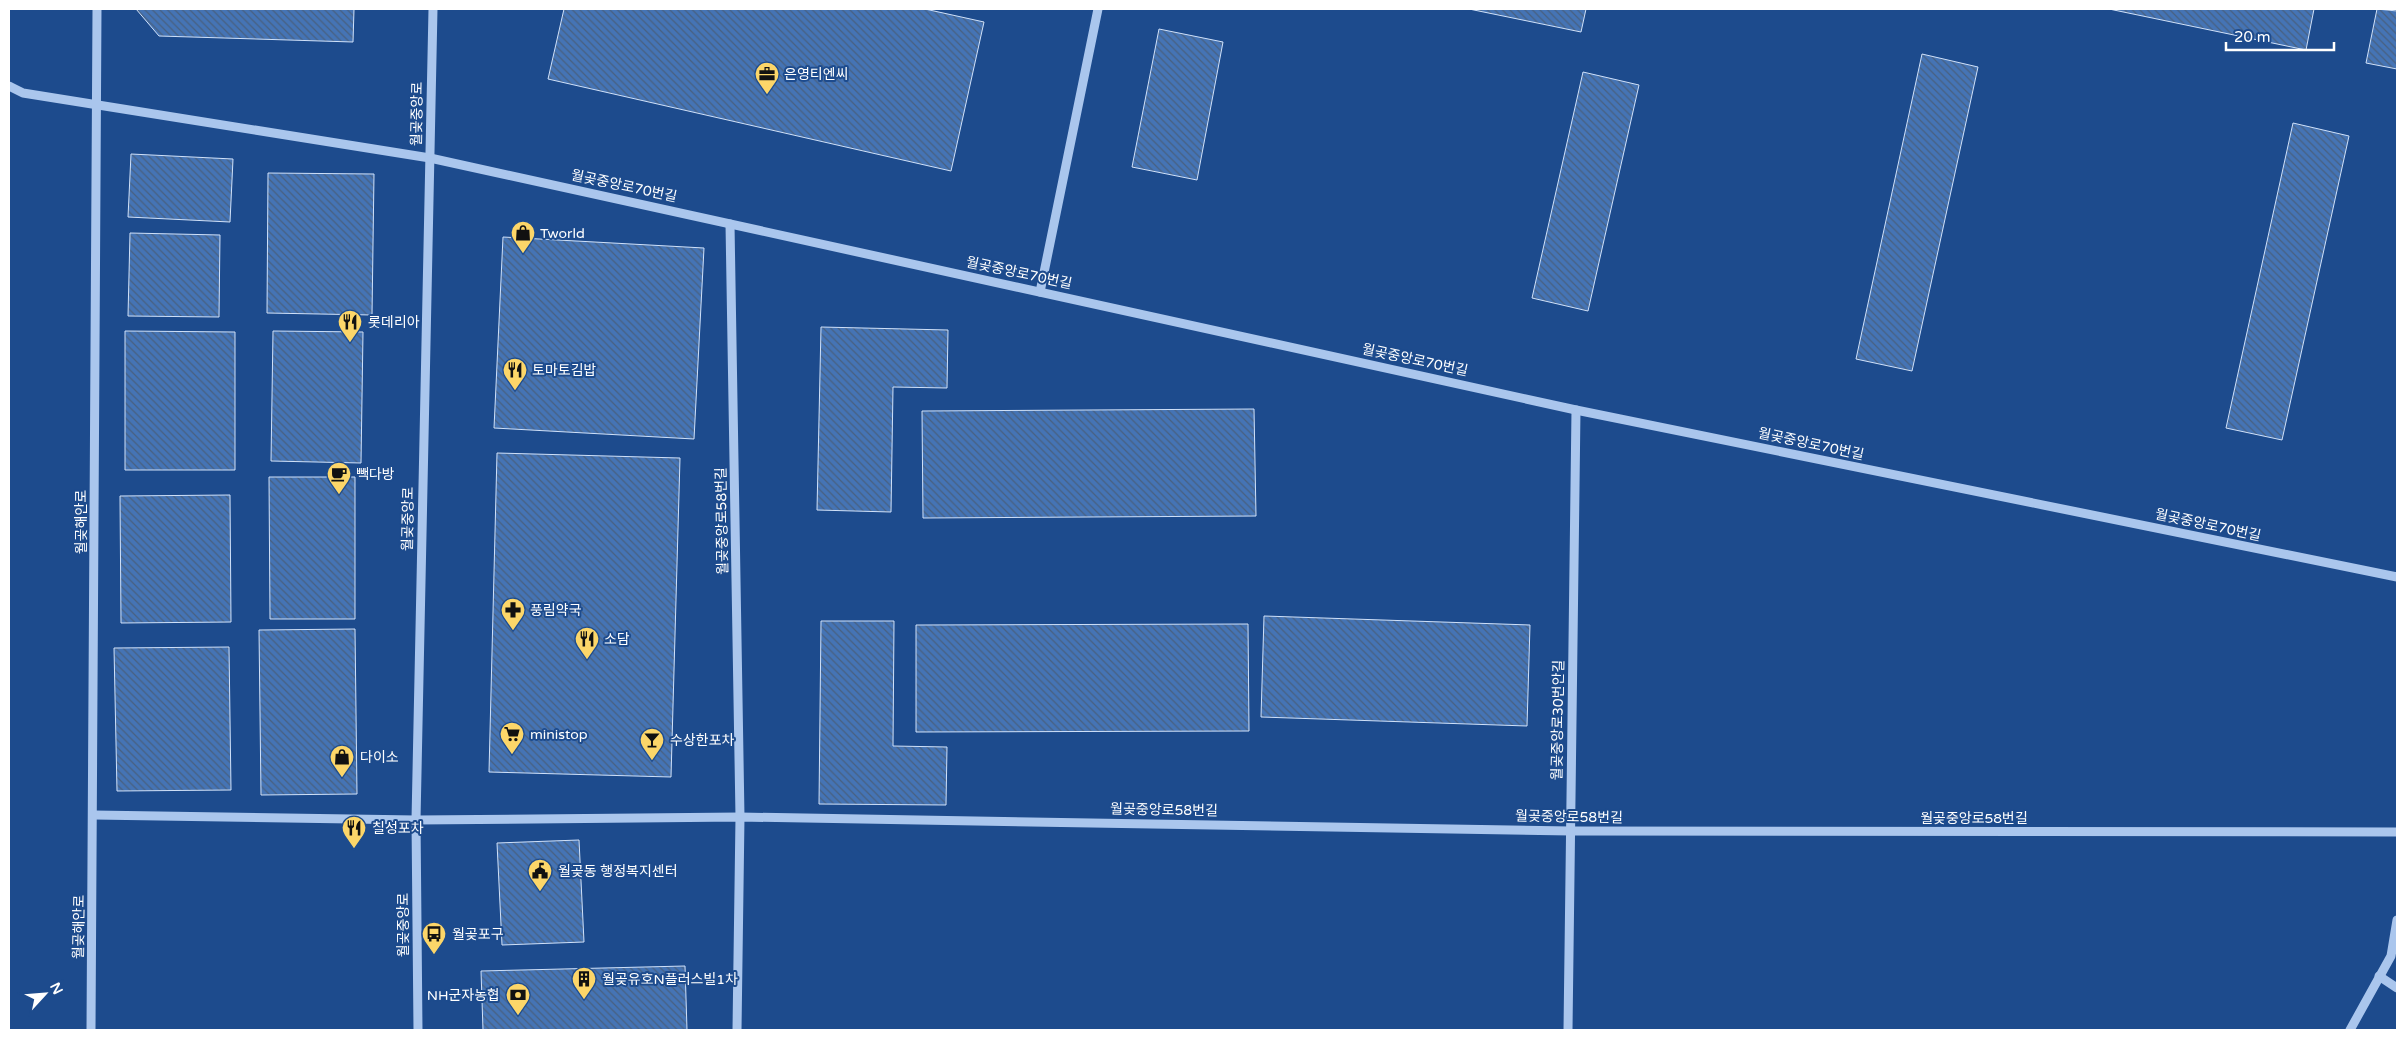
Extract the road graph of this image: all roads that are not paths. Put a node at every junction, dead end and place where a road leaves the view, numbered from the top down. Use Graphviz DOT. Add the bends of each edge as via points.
graph roads {
  1 [pos="97,9"];
  2 [pos="433,9"];
  3 [pos="1098,9"];
  4 [pos="9,86"];
  5 [pos="96,104"];
  6 [pos="430,158"];
  7 [pos="730,224"];
  8 [pos="1040,292"];
  9 [pos="1576,410"];
  10 [pos="2397,577"];
  11 [pos="94,815"];
  12 [pos="740,817"];
  13 [pos="416,820"];
  14 [pos="1571,831"];
  15 [pos="2397,832"];
  16 [pos="2397,920"];
  17 [pos="2379,976"];
  18 [pos="2397,988"];
  19 [pos="91,1030"];
  20 [pos="418,1030"];
  21 [pos="738,1030"];
  22 [pos="1568,1030"];
  23 [pos="2350,1030"];
  1 -- 5 [label="street, 월곶해안로"];
  2 -- 6 [label="street, 월곶중앙로"];
  3 -- 8 [label="street"];
  4 -- 5 [label="street" via="23,93"];
  5 -- 6 [label="street, 월곶중앙로70번길"];
  5 -- 11 [label="street, 월곶해안로"];
  6 -- 7 [label="street, 월곶중앙로70번길"];
  6 -- 13 [label="street, 월곶중앙로"];
  7 -- 8 [label="street, 월곶중앙로70번길"];
  7 -- 12 [label="street, 월곶중앙로58번길"];
  8 -- 9 [label="street, 월곶중앙로70번길"];
  9 -- 10 [label="street, 월곶중앙로70번길"];
  9 -- 14 [label="street, 월곶중앙로30번안길"];
  11 -- 13 [label="street, 월곶중앙로58번길"];
  11 -- 19 [label="street, 월곶해안로"];
  12 -- 13 [label="street, 월곶중앙로58번길"];
  12 -- 14 [label="street, 월곶중앙로58번길"];
  12 -- 21 [label="street, 월곶중앙로58번길"];
  13 -- 20 [label="street, 월곶중앙로"];
  14 -- 15 [label="street, 월곶중앙로58번길"];
  14 -- 22 [label="street, 월곶중앙로30번안길"];
  16 -- 17 [label="street" via="2391,956"];
  17 -- 18 [label="street"];
  17 -- 23 [label="street"];
}
